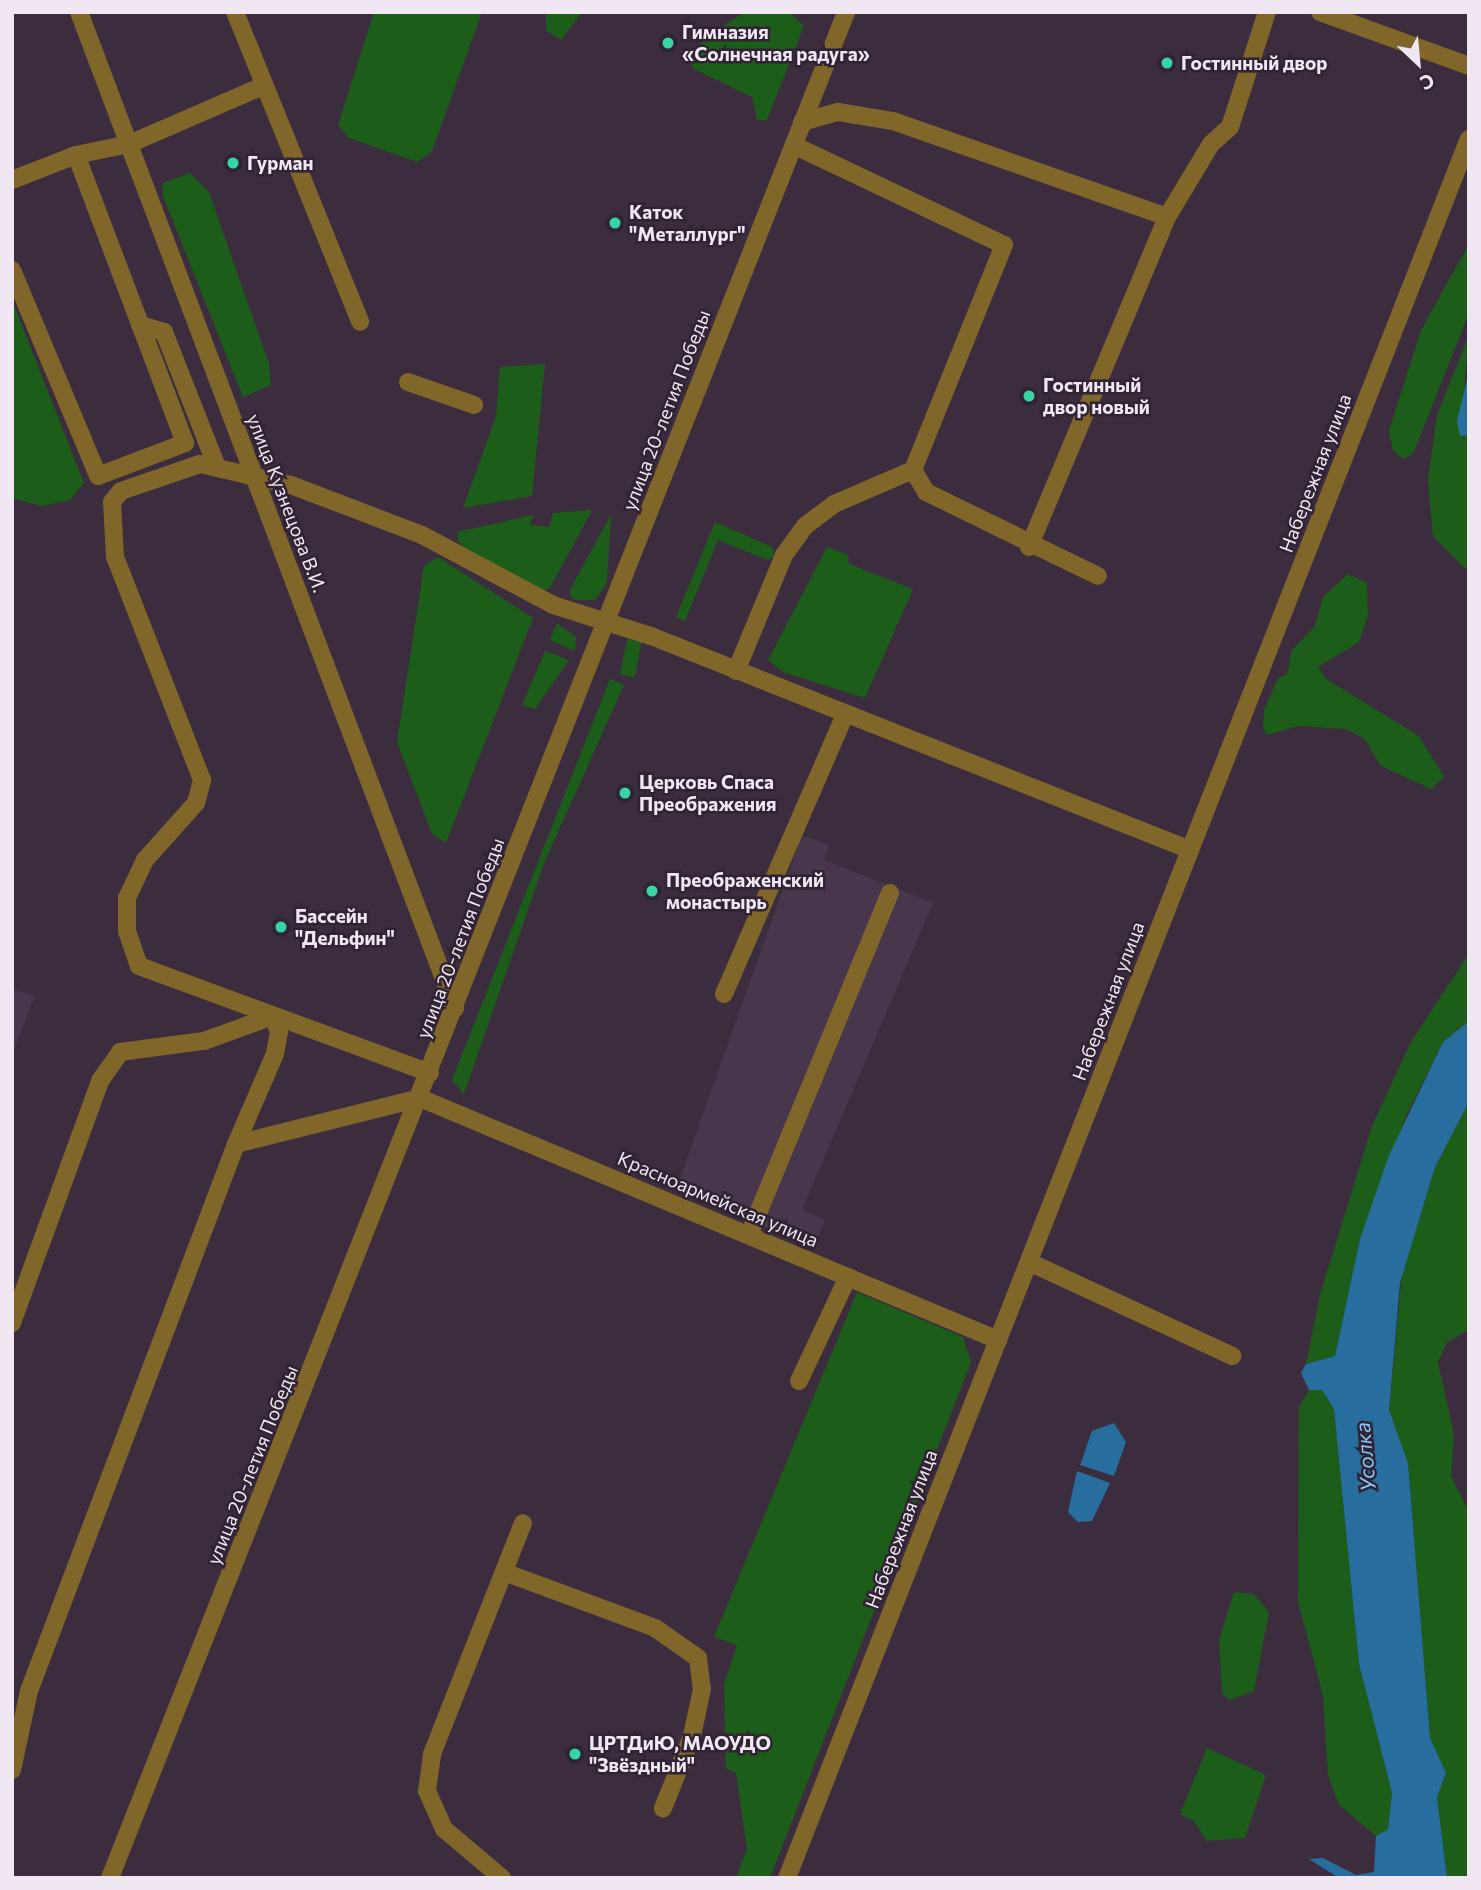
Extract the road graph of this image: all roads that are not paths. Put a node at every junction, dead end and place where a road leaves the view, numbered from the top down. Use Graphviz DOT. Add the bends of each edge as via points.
graph roads {
  1 [pos="79,12"];
  2 [pos="234,12"];
  3 [pos="846,12"];
  4 [pos="1267,12"];
  5 [pos="1320,12"];
  6 [pos="1469,66"];
  7 [pos="263,86"];
  8 [pos="802,122"];
  9 [pos="1469,139"];
  10 [pos="129,144"];
  11 [pos="793,145"];
  12 [pos="76,155"];
  13 [pos="12,180"];
  14 [pos="1167,217"];
  15 [pos="12,270"];
  16 [pos="360,323"];
  17 [pos="140,325"];
  18 [pos="408,382"];
  19 [pos="474,405"];
  20 [pos="216,465"];
  21 [pos="913,470"];
  22 [pos="254,475"];
  23 [pos="1029,547"];
  24 [pos="1098,576"];
  25 [pos="607,621"];
  26 [pos="736,671"];
  27 [pos="845,714"];
  28 [pos="1190,850"];
  29 [pos="890,893"];
  30 [pos="724,994"];
  31 [pos="455,1008"];
  32 [pos="273,1016"];
  33 [pos="430,1073"];
  34 [pos="420,1098"];
  35 [pos="236,1144"];
  36 [pos="749,1235"];
  37 [pos="1028,1262"];
  38 [pos="848,1277"];
  39 [pos="12,1323"];
  40 [pos="998,1340"];
  41 [pos="1232,1356"];
  42 [pos="799,1381"];
  43 [pos="523,1523"];
  44 [pos="504,1572"];
  45 [pos="12,1770"];
  46 [pos="663,1808"];
  47 [pos="110,1878"];
  48 [pos="502,1878"];
  49 [pos="787,1878"];
  1 -- 10 [label="street, улица Кузнецова В.И."];
  2 -- 7 [label="street"];
  3 -- 8 [label="street, улица 20-летия Победы"];
  4 -- 14 [label="street" via="1230,127 1211,144"];
  5 -- 6 [label="street"];
  7 -- 10 [label="street"];
  7 -- 16 [label="street"];
  8 -- 11 [label="street, улица 20-летия Победы"];
  8 -- 14 [label="street" via="838,112 893,121"];
  9 -- 28 [label="street, Набережная улица"];
  10 -- 12 [label="street"];
  10 -- 22 [label="street, улица Кузнецова В.И."];
  11 -- 21 [label="street" via="1003,245"];
  11 -- 25 [label="street, улица 20-летия Победы"];
  12 -- 13 [label="street"];
  12 -- 17 [label="street"];
  14 -- 23 [label="street"];
  15 -- 17 [label="street" via="98,476 185,443"];
  17 -- 20 [label="street" via="164,332"];
  18 -- 19 [label="street"];
  20 -- 22 [label="street"];
  20 -- 32 [label="street" via="184,466 121,491 112,502 115,557 202,780 196,803 145,860 127,898 127,932 139,966"];
  21 -- 23 [label="street" via="926,492"];
  21 -- 26 [label="street" via="834,504 805,526 784,555"];
  22 -- 25 [label="street" via="422,535 518,590"];
  22 -- 31 [label="street, улица Кузнецова В.И."];
  23 -- 24 [label="street"];
  25 -- 26 [label="street"];
  25 -- 31 [label="street, улица 20-летия Победы"];
  26 -- 27 [label="street"];
  27 -- 28 [label="street"];
  27 -- 30 [label="street"];
  28 -- 37 [label="street, Набережная улица"];
  29 -- 36 [label="street"];
  31 -- 33 [label="street, улица 20-летия Победы"];
  32 -- 33 [label="street"];
  32 -- 35 [label="street" via="279,1032 275,1054"];
  32 -- 39 [label="street" via="204,1041 120,1052 100,1081"];
  33 -- 34 [label="street, улица 20-летия Победы"];
  34 -- 35 [label="street"];
  34 -- 36 [label="street, Красноармейская улица"];
  34 -- 47 [label="street, улица 20-летия Победы"];
  35 -- 45 [label="street" via="29,1691"];
  36 -- 38 [label="street, Красноармейская улица"];
  37 -- 40 [label="street, Набережная улица"];
  37 -- 41 [label="street"];
  38 -- 40 [label="street, Красноармейская улица"];
  38 -- 42 [label="street"];
  40 -- 49 [label="street, Набережная улица"];
  43 -- 44 [label="street"];
  44 -- 46 [label="street" via="655,1628 698,1658 702,1689 692,1736"];
  44 -- 48 [label="street" via="432,1754 427,1791 444,1829"];
}
